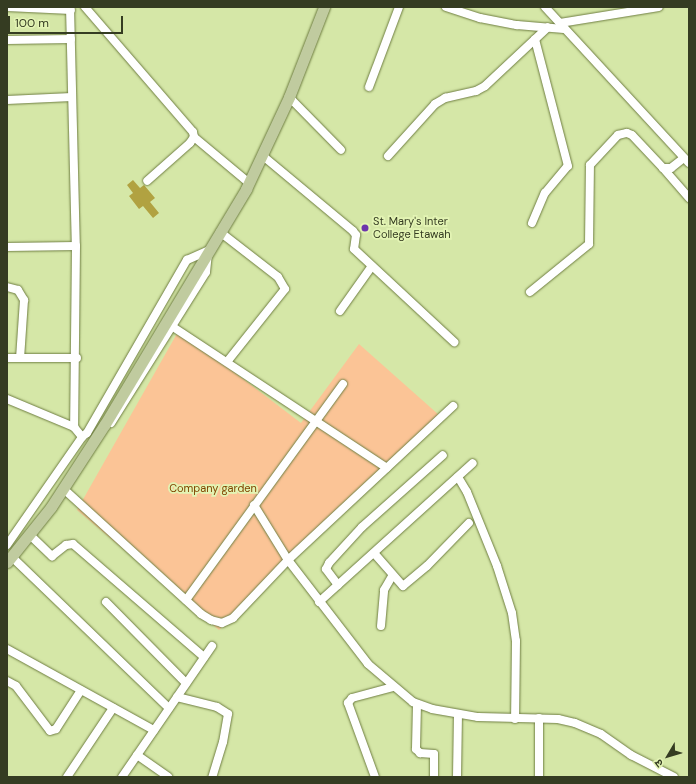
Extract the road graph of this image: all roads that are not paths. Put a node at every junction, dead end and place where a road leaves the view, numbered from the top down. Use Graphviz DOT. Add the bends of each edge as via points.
graph roads {
  1 [pos="7,7"];
  2 [pos="85,7"];
  3 [pos="324,7"];
  4 [pos="399,7"];
  5 [pos="446,7"];
  6 [pos="545,7"];
  7 [pos="659,7"];
  8 [pos="70,8"];
  9 [pos="562,26"];
  10 [pos="548,27"];
  11 [pos="71,38"];
  12 [pos="535,39"];
  13 [pos="7,40"];
  14 [pos="369,87"];
  15 [pos="72,97"];
  16 [pos="289,97"];
  17 [pos="7,100"];
  18 [pos="194,137"];
  19 [pos="341,150"];
  20 [pos="263,156"];
  21 [pos="388,156"];
  22 [pos="687,160"];
  23 [pos="663,168"];
  24 [pos="147,181"];
  25 [pos="249,183"];
  26 [pos="689,198"];
  27 [pos="532,223"];
  28 [pos="220,232"];
  29 [pos="76,246"];
  30 [pos="7,247"];
  31 [pos="209,250"];
  32 [pos="372,266"];
  33 [pos="7,287"];
  34 [pos="530,292"];
  35 [pos="340,311"];
  36 [pos="173,327"];
  37 [pos="454,342"];
  38 [pos="7,358"];
  39 [pos="20,358"];
  40 [pos="76,358"];
  41 [pos="227,362"];
  42 [pos="343,384"];
  43 [pos="7,399"];
  44 [pos="453,406"];
  45 [pos="315,421"];
  46 [pos="74,427"];
  47 [pos="82,437"];
  48 [pos="442,455"];
  49 [pos="473,463"];
  50 [pos="387,468"];
  51 [pos="458,477"];
  52 [pos="66,492"];
  53 [pos="254,505"];
  54 [pos="469,523"];
  55 [pos="32,537"];
  56 [pos="7,545"];
  57 [pos="374,553"];
  58 [pos="288,560"];
  59 [pos="11,561"];
  60 [pos="7,570"];
  61 [pos="392,576"];
  62 [pos="338,585"];
  63 [pos="186,600"];
  64 [pos="106,602"];
  65 [pos="319,602"];
  66 [pos="382,626"];
  67 [pos="212,646"];
  68 [pos="7,649"];
  69 [pos="204,657"];
  70 [pos="7,682"];
  71 [pos="186,683"];
  72 [pos="393,687"];
  73 [pos="81,690"];
  74 [pos="177,696"];
  75 [pos="417,704"];
  76 [pos="113,708"];
  77 [pos="169,708"];
  78 [pos="458,714"];
  79 [pos="539,718"];
  80 [pos="515,719"];
  81 [pos="154,730"];
  82 [pos="138,754"];
  83 [pos="67,777"];
  84 [pos="122,777"];
  85 [pos="168,777"];
  86 [pos="212,777"];
  87 [pos="375,777"];
  88 [pos="434,777"];
  89 [pos="457,777"];
  90 [pos="539,777"];
  91 [pos="674,777"];
  1 -- 8 [label="street"];
  2 -- 18 [label="street" via="188,125"];
  3 -- 16 [label="main road"];
  4 -- 14 [label="street"];
  5 -- 10 [label="street" via="480,18"];
  6 -- 9 [label="street"];
  7 -- 9 [label="street"];
  8 -- 11 [label="street"];
  9 -- 10 [label="street"];
  9 -- 22 [label="street"];
  10 -- 12 [label="street"];
  11 -- 13 [label="street"];
  11 -- 15 [label="street"];
  12 -- 21 [label="street" via="485,86 469,93 445,98 435,104"];
  12 -- 27 [label="street" via="568,166 548,188"];
  15 -- 17 [label="street"];
  15 -- 29 [label="street"];
  16 -- 19 [label="street"];
  16 -- 20 [label="main road"];
  18 -- 24 [label="street"];
  18 -- 25 [label="street"];
  20 -- 25 [label="main road"];
  20 -- 32 [label="street" via="353,231 356,235 354,249"];
  22 -- 23 [label="street" via="671,168"];
  23 -- 26 [label="street"];
  23 -- 34 [label="street" via="632,135 618,135 590,165 589,244"];
  25 -- 28 [label="main road"];
  28 -- 31 [label="main road"];
  28 -- 41 [label="street" via="278,277 285,289"];
  29 -- 30 [label="street"];
  29 -- 40 [label="street"];
  31 -- 36 [label="street" via="206,272"];
  31 -- 47 [label="street" via="187,260 87,433"];
  31 -- 59 [label="main road" via="82,461"];
  32 -- 35 [label="street"];
  32 -- 37 [label="street"];
  33 -- 39 [label="street" via="18,290 24,300"];
  36 -- 41 [label="street"];
  36 -- 52 [label="street"];
  38 -- 39 [label="street"];
  39 -- 40 [label="street"];
  40 -- 46 [label="street"];
  41 -- 45 [label="street"];
  42 -- 45 [label="street"];
  43 -- 46 [label="street"];
  44 -- 50 [label="street"];
  45 -- 50 [label="street"];
  45 -- 53 [label="street"];
  46 -- 47 [label="street"];
  47 -- 56 [label="street"];
  48 -- 62 [label="street" via="362,528 328,563 326,570"];
  49 -- 51 [label="street"];
  50 -- 58 [label="street"];
  51 -- 57 [label="street"];
  51 -- 80 [label="street" via="467,492 497,566 512,613 516,641"];
  52 -- 55 [label="street"];
  52 -- 63 [label="street"];
  53 -- 58 [label="street"];
  53 -- 63 [label="street"];
  54 -- 61 [label="street" via="404,585"];
  55 -- 59 [label="street"];
  55 -- 69 [label="street" via="52,556 66,545 73,544"];
  57 -- 61 [label="street"];
  57 -- 62 [label="street"];
  58 -- 63 [label="street" via="242,610 222,623 201,614"];
  58 -- 65 [label="street"];
  59 -- 60 [label="street"];
  59 -- 77 [label="street"];
  61 -- 66 [label="street" via="384,590"];
  62 -- 65 [label="street"];
  64 -- 71 [label="street"];
  65 -- 72 [label="street" via="368,664"];
  67 -- 69 [label="street"];
  68 -- 73 [label="street"];
  69 -- 71 [label="street"];
  70 -- 73 [label="street" via="16,686 50,731 56,729"];
  71 -- 74 [label="street"];
  72 -- 75 [label="street"];
  72 -- 87 [label="street" via="352,698 348,703"];
  73 -- 76 [label="street"];
  74 -- 77 [label="street"];
  74 -- 86 [label="street" via="217,707 228,714 223,742"];
  75 -- 78 [label="street"];
  75 -- 88 [label="street" via="416,749 420,753 434,754"];
  76 -- 81 [label="street"];
  76 -- 83 [label="street"];
  77 -- 81 [label="street"];
  78 -- 80 [label="street"];
  78 -- 89 [label="street"];
  79 -- 80 [label="street"];
  79 -- 90 [label="street"];
  79 -- 91 [label="street" via="558,719 588,728 649,766"];
  81 -- 82 [label="street"];
  82 -- 84 [label="street"];
  82 -- 85 [label="street"];
}
